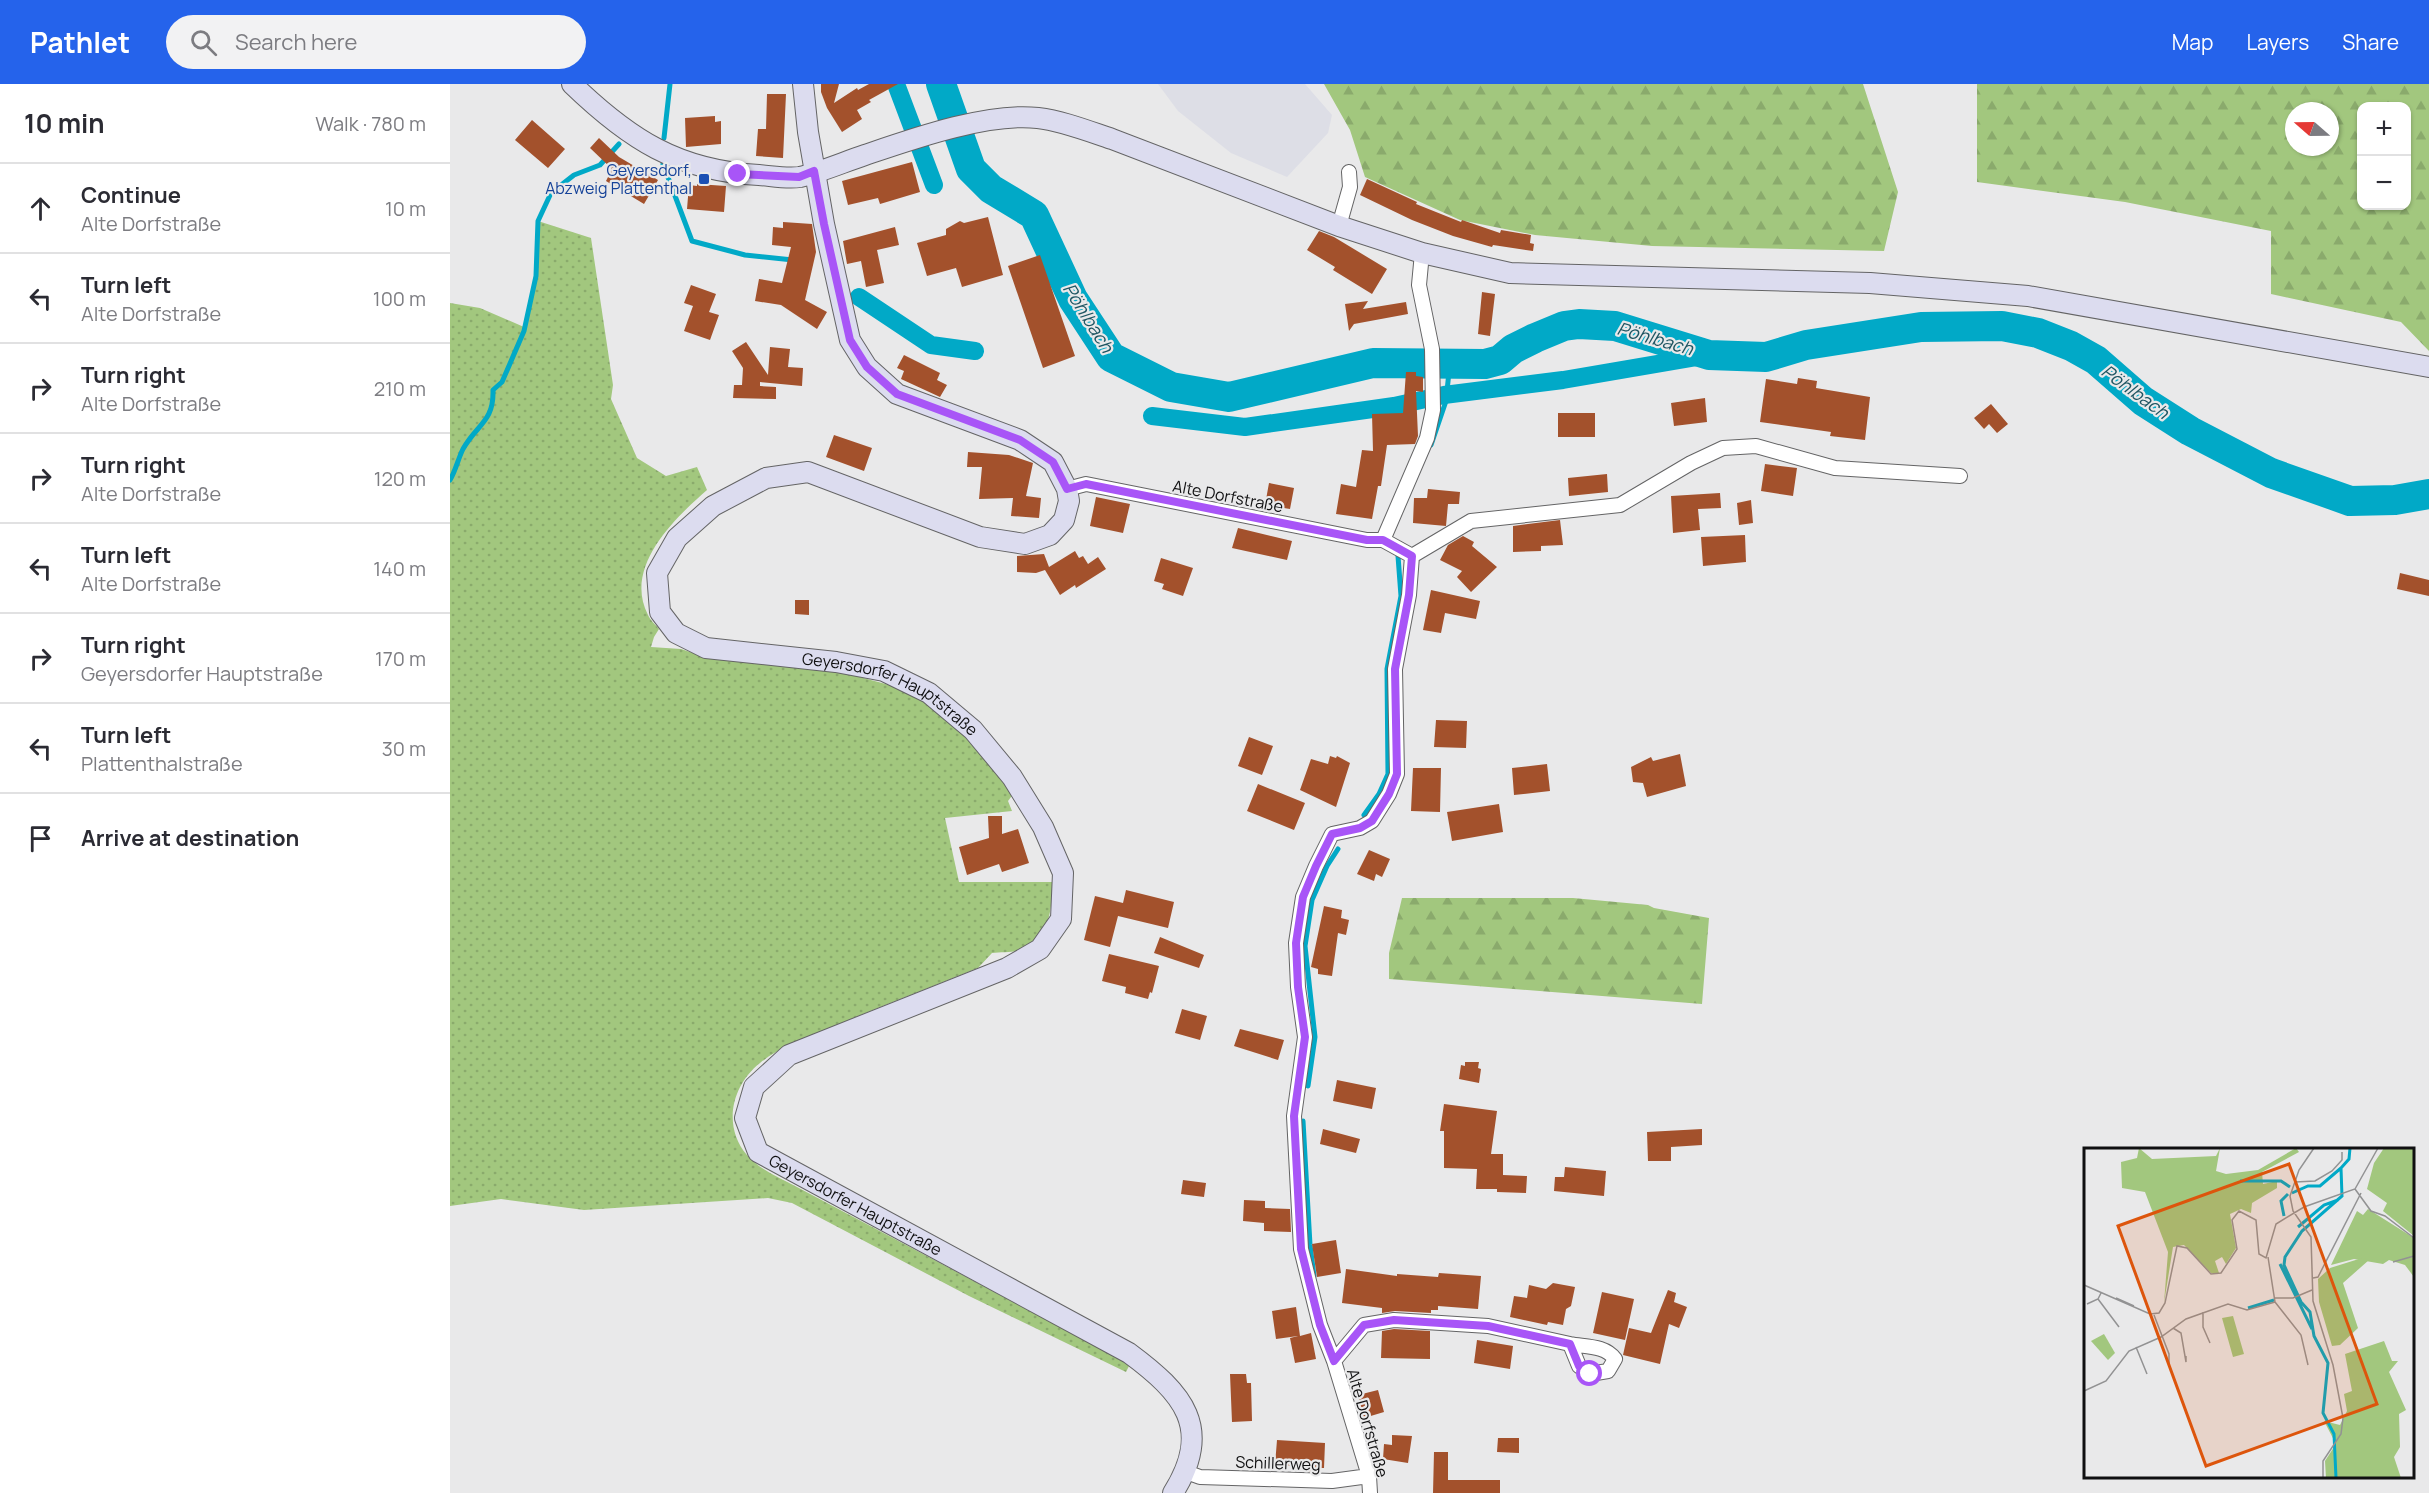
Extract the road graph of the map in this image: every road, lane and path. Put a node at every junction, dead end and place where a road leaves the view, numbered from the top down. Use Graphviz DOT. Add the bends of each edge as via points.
graph roads {
  1 [pos="572,84"];
  2 [pos="803,84"];
  3 [pos="814,171"];
  4 [pos="1349,172"];
  5 [pos="1339,226"];
  6 [pos="1422,254"];
  7 [pos="2429,367"];
  8 [pos="1960,476"];
  9 [pos="1067,489"];
  10 [pos="1383,540"];
  11 [pos="1412,556"];
  12 [pos="1570,1344"];
  13 [pos="1334,1361"];
  14 [pos="1186,1472"];
  15 [pos="1369,1476"];
  16 [pos="1173,1493"];
  17 [pos="1370,1493"];
  1 -- 3 [label="main road" via="644,143 687,164 738,174 799,177"];
  2 -- 3 [label="main road"];
  3 -- 5 [label="main road" via="972,124 1037,118 1075,126"];
  3 -- 9 [label="main road" via="850,340 867,367 897,394 1020,440 1053,462"];
  4 -- 5 [label="street" via="1350,187"];
  5 -- 6 [label="main road"];
  6 -- 7 [label="main road" via="1510,273 1870,283 2028,296"];
  6 -- 10 [label="street" via="1419,285 1432,349 1433,405 1427,438"];
  8 -- 11 [label="street" via="1835,468 1756,446 1723,448 1620,505 1471,521"];
  9 -- 10 [label="street, Alte Dorfstraße" via="1086,484"];
  9 -- 14 [label="main road, Geyersdorfer Hauptstraße" via="1069,501 1064,520 1050,535 1025,544 980,537 808,472 766,477 713,506 677,538 657,573 660,612 676,633 706,648 884,671 929,693 973,730 1012,777 1042,827 1063,873 1061,919 1040,948 1007,968 789,1055 754,1087 745,1119 758,1152 1129,1353 1159,1375 1181,1399 1191,1429 1191,1456"];
  10 -- 11 [label="street, Alte Dorfstraße"];
  11 -- 13 [label="street, Alte Dorfstraße" via="1395,669 1397,774 1372,821 1332,834 1303,897 1296,943 1305,1037 1294,1116 1301,1249 1320,1325"];
  12 -- 13 [label="street, Alte Dorfstraße" via="1488,1326 1394,1320 1364,1325"];
  13 -- 15 [label="street, Alte Dorfstraße"];
  14 -- 15 [label="street, Schillerweg" via="1200,1477 1320,1480"];
  14 -- 16 [label="main road, Geyersdorfer Hauptstraße"];
  15 -- 17 [label="street, Alte Dorfstraße"];
}
